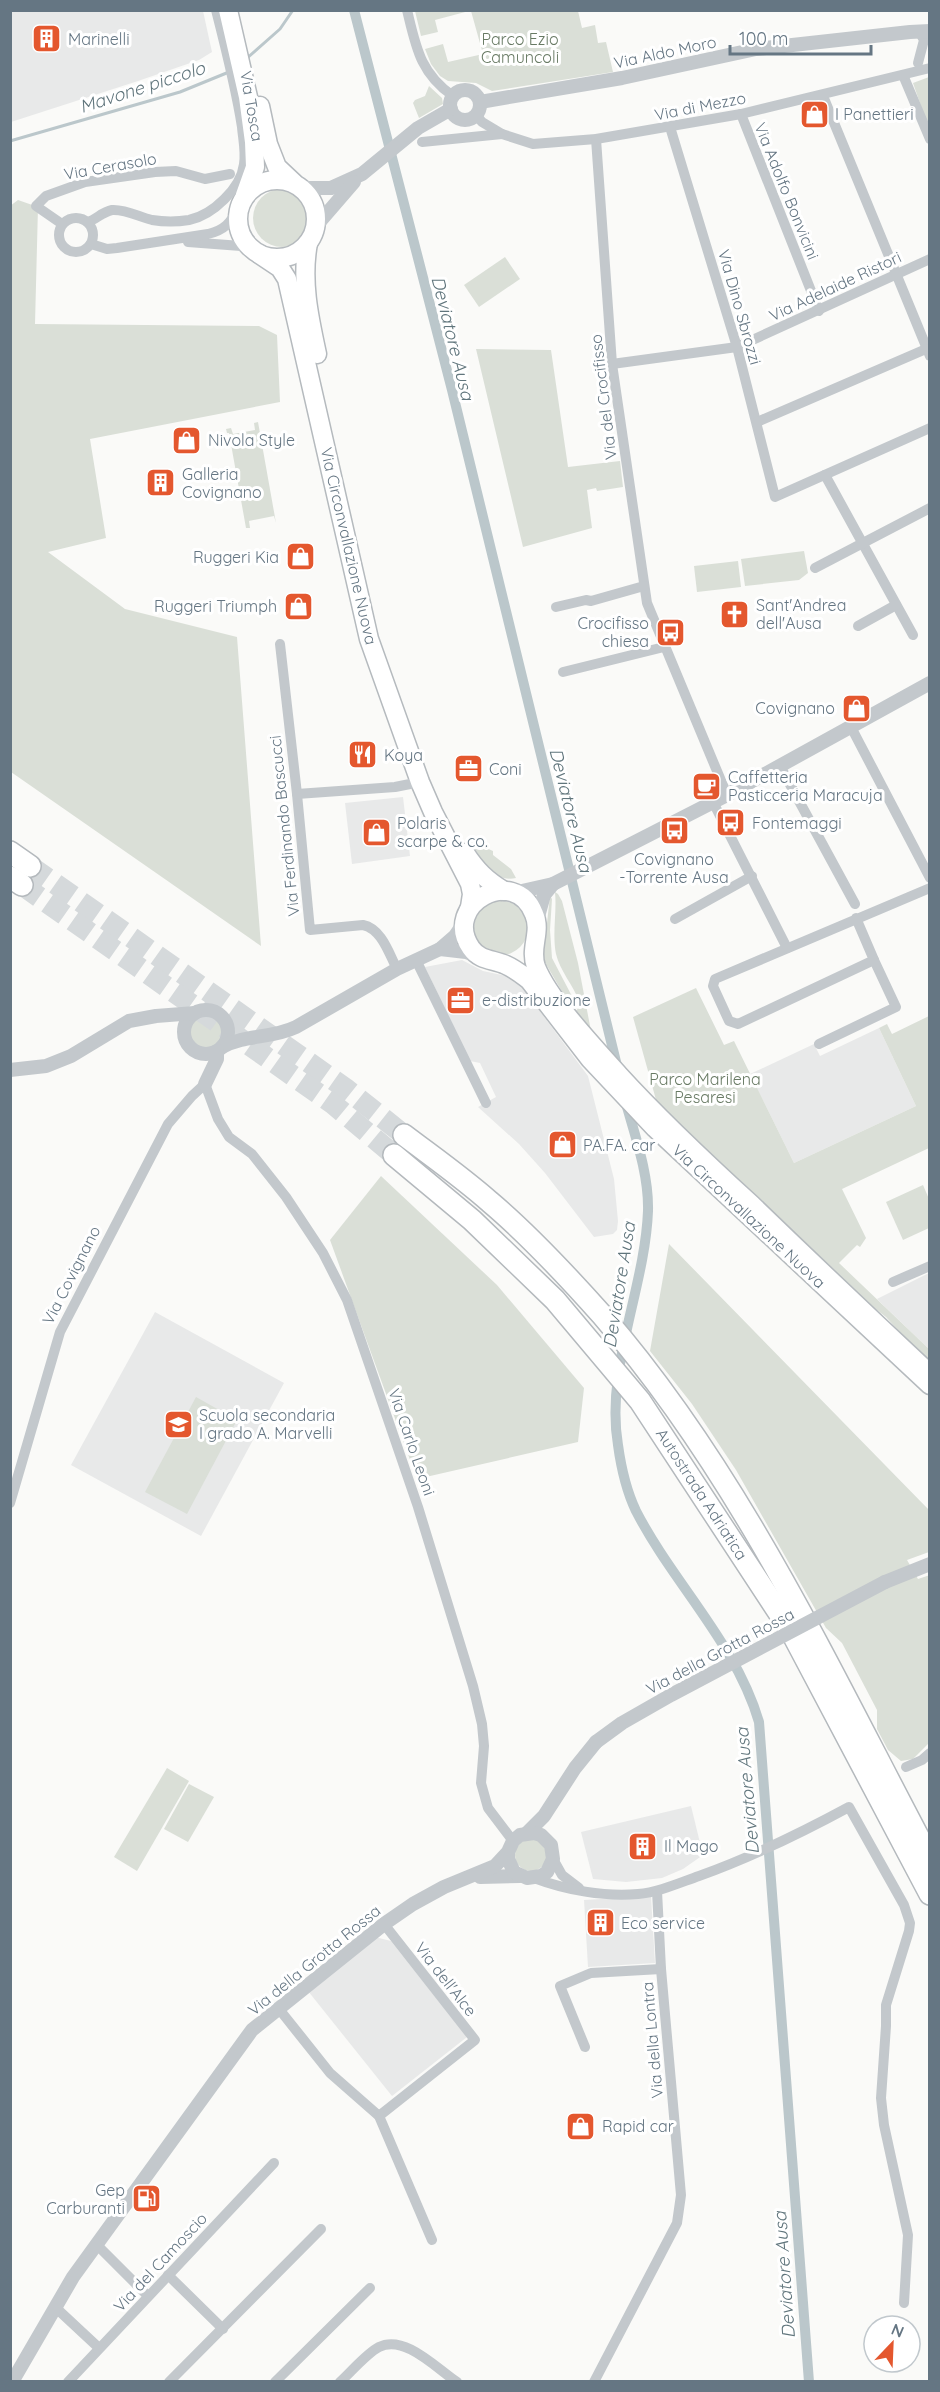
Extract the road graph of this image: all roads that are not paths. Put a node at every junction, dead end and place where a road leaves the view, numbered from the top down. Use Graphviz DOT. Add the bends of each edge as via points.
graph roads {
  1 [pos="216,10"];
  2 [pos="228,10"];
  3 [pos="241,10"];
  4 [pos="407,10"];
  5 [pos="924,31"];
  6 [pos="234,35"];
  7 [pos="930,55"];
  8 [pos="926,67"];
  9 [pos="903,75"];
  10 [pos="823,96"];
  11 [pos="248,97"];
  12 [pos="452,102"];
  13 [pos="478,109"];
  14 [pos="741,114"];
  15 [pos="670,127"];
  16 [pos="502,134"];
  17 [pos="596,139"];
  18 [pos="930,139"];
  19 [pos="422,142"];
  20 [pos="230,174"];
  21 [pos="362,174"];
  22 [pos="298,186"];
  23 [pos="242,202"];
  24 [pos="88,222"];
  25 [pos="62,224"];
  26 [pos="316,226"];
  27 [pos="173,241"];
  28 [pos="308,243"];
  29 [pos="91,244"];
  30 [pos="256,252"];
  31 [pos="930,259"];
  32 [pos="895,276"];
  33 [pos="819,312"];
  34 [pos="737,347"];
  35 [pos="928,352"];
  36 [pos="612,364"];
  37 [pos="757,422"];
  38 [pos="930,428"];
  39 [pos="825,475"];
  40 [pos="930,507"];
  41 [pos="863,543"];
  42 [pos="815,568"];
  43 [pos="644,586"];
  44 [pos="897,605"];
  45 [pos="556,607"];
  46 [pos="858,626"];
  47 [pos="913,635"];
  48 [pos="280,644"];
  49 [pos="664,647"];
  50 [pos="563,672"];
  51 [pos="930,683"];
  52 [pos="851,727"];
  53 [pos="780,766"];
  54 [pos="420,782"];
  55 [pos="297,794"];
  56 [pos="727,795"];
  57 [pos="713,802"];
  58 [pos="10,852"];
  59 [pos="21,876"];
  60 [pos="752,876"];
  61 [pos="930,878"];
  62 [pos="553,884"];
  63 [pos="930,888"];
  64 [pos="509,892"];
  65 [pos="855,904"];
  66 [pos="467,915"];
  67 [pos="856,918"];
  68 [pos="675,919"];
  69 [pos="537,920"];
  70 [pos="533,944"];
  71 [pos="787,948"];
  72 [pos="440,949"];
  73 [pos="479,956"];
  74 [pos="416,960"];
  75 [pos="874,960"];
  76 [pos="503,964"];
  77 [pos="397,969"];
  78 [pos="195,1013"];
  79 [pos="156,1016"];
  80 [pos="225,1021"];
  81 [pos="185,1036"];
  82 [pos="252,1036"];
  83 [pos="819,1044"];
  84 [pos="220,1049"];
  85 [pos="197,1052"];
  86 [pos="592,1053"];
  87 [pos="10,1070"];
  88 [pos="206,1084"];
  89 [pos="486,1103"];
  90 [pos="654,1120"];
  91 [pos="404,1135"];
  92 [pos="394,1155"];
  93 [pos="930,1266"];
  94 [pos="893,1282"];
  95 [pos="930,1374"];
  96 [pos="930,1385"];
  97 [pos="10,1503"];
  98 [pos="930,1564"];
  99 [pos="930,1753"];
  100 [pos="906,1767"];
  101 [pos="554,1802"];
  102 [pos="527,1833"];
  103 [pos="551,1845"];
  104 [pos="510,1846"];
  105 [pos="553,1859"];
  106 [pos="930,1859"];
  107 [pos="520,1876"];
  108 [pos="472,1877"];
  109 [pos="534,1878"];
  110 [pos="582,1889"];
  111 [pos="657,1891"];
  112 [pos="930,1894"];
  113 [pos="384,1924"];
  114 [pos="661,1969"];
  115 [pos="279,2009"];
  116 [pos="585,2047"];
  117 [pos="379,2116"];
  118 [pos="274,2163"];
  119 [pos="321,2229"];
  120 [pos="432,2240"];
  121 [pos="96,2244"];
  122 [pos="168,2275"];
  123 [pos="370,2288"];
  124 [pos="148,2296"];
  125 [pos="904,2303"];
  126 [pos="55,2307"];
  127 [pos="223,2328"];
  128 [pos="99,2348"];
  129 [pos="12,2382"];
  130 [pos="68,2382"];
  131 [pos="170,2382"];
  132 [pos="275,2382"];
  133 [pos="340,2382"];
  134 [pos="458,2382"];
  135 [pos="594,2382"];
  1 -- 6 [label="street"];
  2 -- 6 [label="main road"];
  3 -- 6 [label="main road"];
  4 -- 12 [label="street" via="426,71"];
  5 -- 8 [label="street"];
  5 -- 13 [label="street, Via Aldo Moro" via="756,49"];
  6 -- 11 [label="main road"];
  7 -- 8 [label="street, Via di Mezzo"];
  8 -- 9 [label="street, Via di Mezzo"];
  9 -- 10 [label="street, Via di Mezzo"];
  9 -- 18 [label="street"];
  10 -- 14 [label="street, Via di Mezzo"];
  10 -- 32 [label="street"];
  11 -- 22 [label="main road" via="277,167"];
  11 -- 23 [label="main road" via="255,167"];
  11 -- 24 [label="street, Via Tosca" via="244,165 237,184 207,213 175,221 111,210"];
  12 -- 13 [label="street" via="455,116 464,120"];
  12 -- 13 [label="street" via="461,90 471,90 478,97"];
  12 -- 21 [label="street"];
  13 -- 16 [label="street, Via di Mezzo" via="482,122"];
  14 -- 15 [label="street, Via di Mezzo"];
  14 -- 33 [label="street, Via Adolfo Bonvicini"];
  15 -- 17 [label="street, Via di Mezzo"];
  15 -- 34 [label="street, Via Dino Sbrozzi"];
  16 -- 17 [label="street, Via di Mezzo" via="534,144"];
  16 -- 19 [label="street, Via di Mezzo"];
  17 -- 36 [label="street, Via del Crocifisso"];
  20 -- 25 [label="street, Via Cerasolo" via="205,179 176,171 155,172 85,182 46,196 36,206"];
  21 -- 22 [label="street" via="331,188"];
  21 -- 26 [label="street"];
  22 -- 23 [label="main road" via="280,180 264,182"];
  22 -- 26 [label="main road" via="314,205"];
  23 -- 27 [label="street" via="228,225 219,231"];
  23 -- 30 [label="main road" via="237,216 239,231"];
  24 -- 25 [label="street" via="77,217"];
  24 -- 29 [label="street" via="94,235"];
  25 -- 29 [label="street" via="58,235 66,249 82,251"];
  26 -- 28 [label="main road"];
  27 -- 29 [label="street" via="107,249"];
  27 -- 30 [label="street" via="241,246"];
  28 -- 30 [label="main road" via="289,257 274,258"];
  28 -- 64 [label="main road, Via Circonvallazione Nuova" via="304,266 315,345 359,553 386,656 414,740 452,827 476,870"];
  30 -- 54 [label="main road, Via Circonvallazione Nuova" via="280,268 287,279 362,613"];
  31 -- 32 [label="street, Via Adelaide Ristori"];
  32 -- 33 [label="street, Via Adelaide Ristori"];
  32 -- 35 [label="street"];
  33 -- 34 [label="street, Via Adelaide Ristori"];
  34 -- 36 [label="street, Via Adelaide Ristori"];
  34 -- 37 [label="street, Via Dino Sbrozzi"];
  35 -- 37 [label="street"];
  36 -- 43 [label="street, Via del Crocifisso"];
  37 -- 39 [label="street, Via Dino Sbrozzi" via="775,497"];
  38 -- 39 [label="street"];
  39 -- 41 [label="street"];
  40 -- 41 [label="street"];
  41 -- 42 [label="street"];
  41 -- 44 [label="street"];
  43 -- 45 [label="street"];
  43 -- 49 [label="street, Via del Crocifisso"];
  44 -- 46 [label="street"];
  44 -- 47 [label="street"];
  48 -- 55 [label="street, Via Ferdinando Bascucci"];
  49 -- 50 [label="street"];
  49 -- 56 [label="street, Via del Crocifisso"];
  51 -- 52 [label="street"];
  52 -- 53 [label="street"];
  52 -- 61 [label="street"];
  53 -- 56 [label="street"];
  53 -- 65 [label="street"];
  54 -- 55 [label="street"];
  54 -- 66 [label="main road, Via Circonvallazione Nuova" via="470,884"];
  55 -- 77 [label="street, Via Ferdinando Bascucci" via="310,930 371,926"];
  56 -- 57 [label="street"];
  57 -- 60 [label="street"];
  57 -- 62 [label="street"];
  58 -- 59 [label="highway"];
  60 -- 68 [label="street"];
  60 -- 71 [label="street"];
  62 -- 64 [label="street"];
  62 -- 69 [label="street" via="544,896"];
  63 -- 67 [label="street"];
  64 -- 66 [label="main road" via="485,894"];
  64 -- 69 [label="main road, Via Circonvallazione Nuova" via="524,899"];
  66 -- 72 [label="street" via="455,936"];
  66 -- 73 [label="main road, Via Circonvallazione Nuova" via="465,935"];
  67 -- 71 [label="street"];
  67 -- 75 [label="street"];
  69 -- 70 [label="main road, Via Circonvallazione Nuova"];
  70 -- 76 [label="main road" via="520,957"];
  70 -- 86 [label="main road, Via Circonvallazione Nuova" via="542,978"];
  71 -- 75 [label="street" via="715,979 713,986 729,1021 738,1023"];
  72 -- 73 [label="street"];
  72 -- 74 [label="street"];
  73 -- 76 [label="main road, Via Circonvallazione Nuova"];
  74 -- 77 [label="street"];
  74 -- 89 [label="street"];
  75 -- 83 [label="street" via="896,1007"];
  76 -- 86 [label="main road, Via Circonvallazione Nuova" via="529,980"];
  77 -- 82 [label="street" via="296,1027 280,1034"];
  78 -- 79 [label="street"];
  78 -- 80 [label="street" via="209,1010"];
  78 -- 81 [label="street" via="186,1023"];
  79 -- 81 [label="street" via="171,1022"];
  79 -- 87 [label="street" via="129,1021 71,1056 46,1066"];
  80 -- 82 [label="street"];
  80 -- 84 [label="street" via="228,1034"];
  81 -- 85 [label="street"];
  82 -- 84 [label="street"];
  84 -- 85 [label="street"];
  84 -- 88 [label="street"];
  85 -- 88 [label="street" via="206,1071"];
  86 -- 90 [label="main road, Via Circonvallazione Nuova"];
  88 -- 97 [label="street, Via Covignano" via="168,1124 60,1332"];
  88 -- 104 [label="street, Via Carlo Leoni" via="229,1137 252,1154 286,1197 323,1253 347,1300 418,1507 473,1686 484,1746 481,1783 488,1808"];
  90 -- 95 [label="main road, Via Circonvallazione Nuova"];
  90 -- 96 [label="main road, Via Circonvallazione Nuova"];
  91 -- 106 [label="highway, Autostrada Adriatica" via="491,1202 573,1283 656,1383 736,1500"];
  92 -- 112 [label="highway, Autostrada Adriatica" via="472,1220 555,1300 640,1401 791,1631"];
  93 -- 94 [label="street"];
  98 -- 101 [label="street, Via della Grotta Rossa, bridge" via="885,1582 622,1724 596,1742"];
  99 -- 100 [label="street"];
  101 -- 102 [label="street, Via della Grotta Rossa"];
  101 -- 103 [label="street, Via della Grotta Rossa"];
  102 -- 103 [label="street" via="541,1835"];
  102 -- 104 [label="street"];
  103 -- 105 [label="street"];
  104 -- 107 [label="street" via="510,1866"];
  104 -- 108 [label="street, Via della Grotta Rossa" via="495,1866"];
  105 -- 109 [label="street" via="547,1872"];
  105 -- 110 [label="street" via="562,1875"];
  107 -- 108 [label="street, Via della Grotta Rossa"];
  107 -- 109 [label="street"];
  108 -- 113 [label="street, Via della Grotta Rossa" via="444,1887"];
  109 -- 110 [label="street"];
  110 -- 111 [label="street" via="610,1895"];
  111 -- 114 [label="street, Via della Lontra"];
  111 -- 125 [label="street" via="752,1856 849,1807 910,1923 886,2005 881,2098 908,2235"];
  113 -- 115 [label="street, Via della Grotta Rossa"];
  113 -- 117 [label="street, Via dell'Alce" via="475,2040"];
  114 -- 116 [label="street" via="591,1973 560,1986"];
  114 -- 135 [label="street, Via della Lontra" via="681,2195 677,2223"];
  115 -- 117 [label="street" via="330,2073"];
  115 -- 121 [label="street, Via della Grotta Rossa" via="252,2030"];
  117 -- 120 [label="street"];
  118 -- 122 [label="street, Via del Camoscio"];
  119 -- 127 [label="street"];
  121 -- 124 [label="street"];
  121 -- 126 [label="street, Via della Grotta Rossa"];
  122 -- 124 [label="street, Via del Camoscio"];
  122 -- 127 [label="street"];
  123 -- 132 [label="street"];
  124 -- 128 [label="street, Via del Camoscio"];
  126 -- 128 [label="street"];
  126 -- 129 [label="street, Via della Grotta Rossa"];
  127 -- 131 [label="street"];
  128 -- 130 [label="street, Via del Camoscio"];
  133 -- 134 [label="street" via="380,2347 400,2344"];
}
